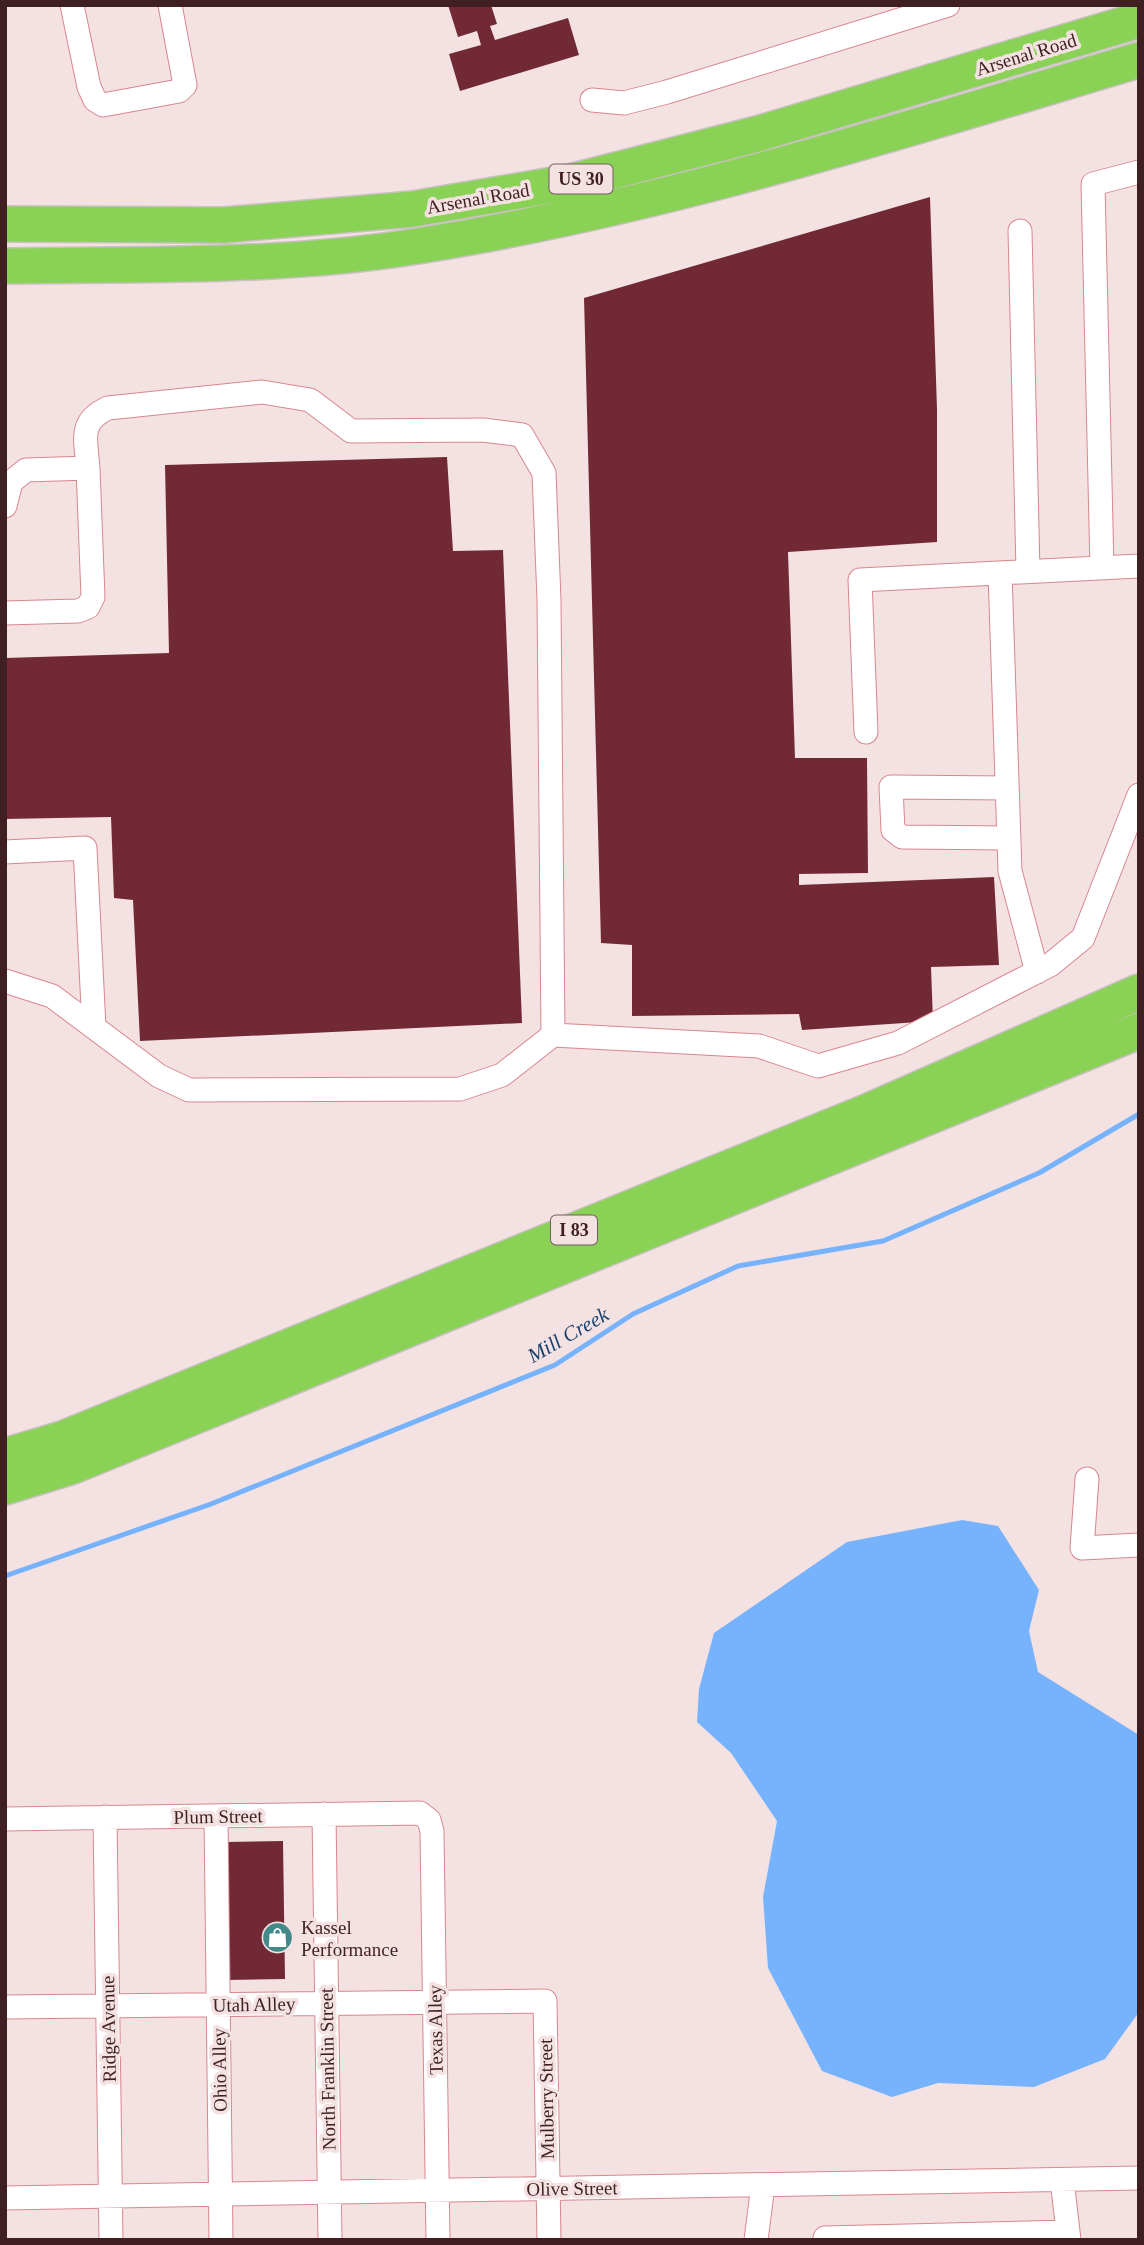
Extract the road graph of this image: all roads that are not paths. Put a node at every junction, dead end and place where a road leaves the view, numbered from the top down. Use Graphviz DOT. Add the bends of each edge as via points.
graph roads {
  1 [pos="72,5"];
  2 [pos="170,5"];
  3 [pos="948,5"];
  4 [pos="1139,20"];
  5 [pos="1139,60"];
  6 [pos="592,100"];
  7 [pos="1139,172"];
  8 [pos="5,224"];
  9 [pos="1020,230"];
  10 [pos="5,266"];
  11 [pos="88,468"];
  12 [pos="5,506"];
  13 [pos="1139,566"];
  14 [pos="1102,568"];
  15 [pos="1028,571"];
  16 [pos="1000,573"];
  17 [pos="5,613"];
  18 [pos="866,732"];
  19 [pos="1007,788"];
  20 [pos="1139,795"];
  21 [pos="1009,838"];
  22 [pos="5,852"];
  23 [pos="1037,972"];
  24 [pos="5,981"];
  25 [pos="1139,992"];
  26 [pos="94,1027"];
  27 [pos="1139,1031"];
  28 [pos="553,1035"];
  29 [pos="5,1456"];
  30 [pos="1087,1479"];
  31 [pos="5,1487"];
  32 [pos="1139,1545"];
  33 [pos="324,1814"];
  34 [pos="216,1816"];
  35 [pos="105,1817"];
  36 [pos="5,1819"];
  37 [pos="429,1820"];
  38 [pos="545,2001"];
  39 [pos="434,2002"];
  40 [pos="326,2003"];
  41 [pos="218,2004"];
  42 [pos="108,2006"];
  43 [pos="5,2007"];
  44 [pos="1139,2178"];
  45 [pos="1062,2180"];
  46 [pos="763,2185"];
  47 [pos="548,2188"];
  48 [pos="437,2190"];
  49 [pos="329,2192"];
  50 [pos="220,2194"];
  51 [pos="110,2196"];
  52 [pos="5,2197"];
  53 [pos="1068,2236"];
  54 [pos="825,2238"];
  55 [pos="111,2240"];
  56 [pos="221,2240"];
  57 [pos="330,2240"];
  58 [pos="438,2240"];
  59 [pos="549,2240"];
  60 [pos="756,2240"];
  1 -- 2 [label="street" via="89,88 103,105 179,91 185,85"];
  3 -- 6 [label="street" via="667,92 624,103"];
  4 -- 8 [label="highway, Arsenal Road / US 30" via="757,134 570,182 413,209 224,225"];
  5 -- 10 [label="highway, Arsenal Road / US 30" via="693,191 416,247 230,264"];
  7 -- 14 [label="street" via="1093,184"];
  9 -- 15 [label="street"];
  11 -- 12 [label="street" via="26,470 11,482"];
  11 -- 17 [label="street" via="93,597 88,607"];
  11 -- 28 [label="street" via="85,427 93,415 108,408 262,392 310,400 351,432 483,430 522,435 544,473"];
  13 -- 14 [label="street"];
  14 -- 15 [label="street"];
  15 -- 16 [label="street"];
  16 -- 18 [label="street" via="860,580"];
  16 -- 19 [label="street"];
  19 -- 21 [label="street"];
  19 -- 21 [label="street" via="891,787 893,830 902,837"];
  20 -- 23 [label="street" via="1083,938"];
  21 -- 23 [label="street" via="1010,870"];
  22 -- 26 [label="street" via="85,848"];
  23 -- 28 [label="street" via="898,1043 818,1066 759,1046"];
  24 -- 26 [label="street" via="52,996"];
  25 -- 29 [label="highway, I 83" via="843,1121 75,1433"];
  26 -- 28 [label="street" via="159,1076 189,1090 460,1089 502,1075"];
  27 -- 31 [label="highway, I 83" via="73,1466"];
  30 -- 32 [label="street" via="1082,1548"];
  33 -- 34 [label="street, Plum Street"];
  33 -- 37 [label="street, Plum Street" via="420,1813"];
  33 -- 40 [label="street, North Franklin Street"];
  34 -- 35 [label="street, Plum Street"];
  34 -- 41 [label="street, Ohio Alley"];
  35 -- 36 [label="street, Plum Street"];
  35 -- 42 [label="street, Ridge Avenue"];
  37 -- 39 [label="street, Texas Alley"];
  38 -- 39 [label="street, Utah Alley"];
  38 -- 47 [label="street, Mulberry Street"];
  39 -- 40 [label="street, Utah Alley"];
  39 -- 48 [label="street, Texas Alley"];
  40 -- 41 [label="street, Utah Alley"];
  40 -- 49 [label="street, North Franklin Street"];
  41 -- 42 [label="street, Utah Alley"];
  41 -- 50 [label="street, Ohio Alley"];
  42 -- 43 [label="street, Utah Alley"];
  42 -- 51 [label="street, Ridge Avenue"];
  44 -- 45 [label="street, Olive Street"];
  45 -- 46 [label="street, Olive Street"];
  45 -- 53 [label="street"];
  46 -- 47 [label="street, Olive Street"];
  46 -- 60 [label="street"];
  47 -- 48 [label="street, Olive Street"];
  47 -- 59 [label="street, Mulberry Street"];
  48 -- 49 [label="street, Olive Street"];
  48 -- 58 [label="street, Texas Alley"];
  49 -- 50 [label="street, Olive Street"];
  49 -- 57 [label="street, North Franklin Street"];
  50 -- 51 [label="street, Olive Street"];
  50 -- 56 [label="street, Ohio Alley"];
  51 -- 52 [label="street, Olive Street"];
  51 -- 55 [label="street, Ridge Avenue"];
  53 -- 54 [label="street"];
}
